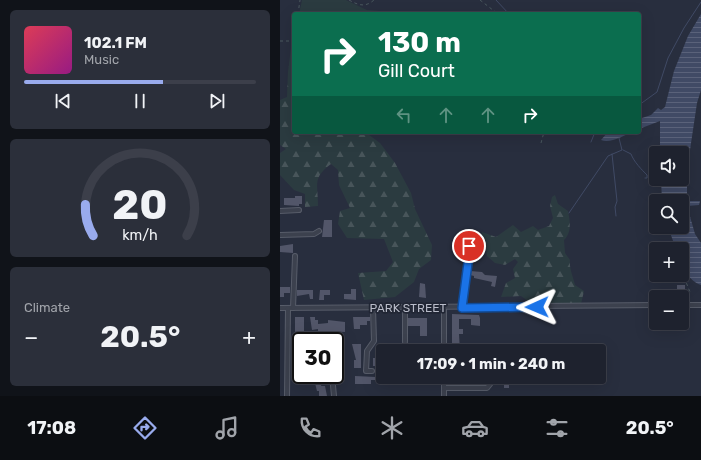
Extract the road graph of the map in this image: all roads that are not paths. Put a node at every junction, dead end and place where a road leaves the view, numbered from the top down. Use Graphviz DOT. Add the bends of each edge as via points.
graph roads {
  1 [pos="299,210"];
  2 [pos="280,211"];
  3 [pos="319,231"];
  4 [pos="280,235"];
  5 [pos="462,241"];
  6 [pos="295,256"];
  7 [pos="649,305"];
  8 [pos="689,305"];
  9 [pos="701,305"];
  10 [pos="280,308"];
  11 [pos="288,308"];
  12 [pos="293,308"];
  13 [pos="373,308"];
  14 [pos="405,308"];
  15 [pos="444,308"];
  16 [pos="462,308"];
  17 [pos="405,342"];
  18 [pos="444,344"];
  19 [pos="372,371"];
  20 [pos="333,384"];
  21 [pos="444,384"];
  22 [pos="492,384"];
  23 [pos="444,388"];
  24 [pos="287,396"];
  25 [pos="334,396"];
  26 [pos="444,396"];
  1 -- 2 [label="street"];
  3 -- 4 [label="street" via="314,234"];
  5 -- 16 [label="street" via="470,248"];
  6 -- 12 [label="street"];
  7 -- 16 [label="street, PARK STREET"];
  8 -- 9 [label="street"];
  10 -- 11 [label="street, PARK STREET"];
  11 -- 12 [label="street, PARK STREET"];
  11 -- 24 [label="street"];
  12 -- 13 [label="street, PARK STREET"];
  13 -- 14 [label="street, PARK STREET"];
  13 -- 19 [label="street" via="374,340 367,351 366,363 366,371"];
  14 -- 15 [label="street, PARK STREET"];
  14 -- 17 [label="street"];
  15 -- 16 [label="street, PARK STREET"];
  15 -- 18 [label="street"];
  20 -- 25 [label="street"];
  21 -- 23 [label="street"];
  22 -- 23 [label="street" via="487,388"];
  23 -- 26 [label="street"];
}
